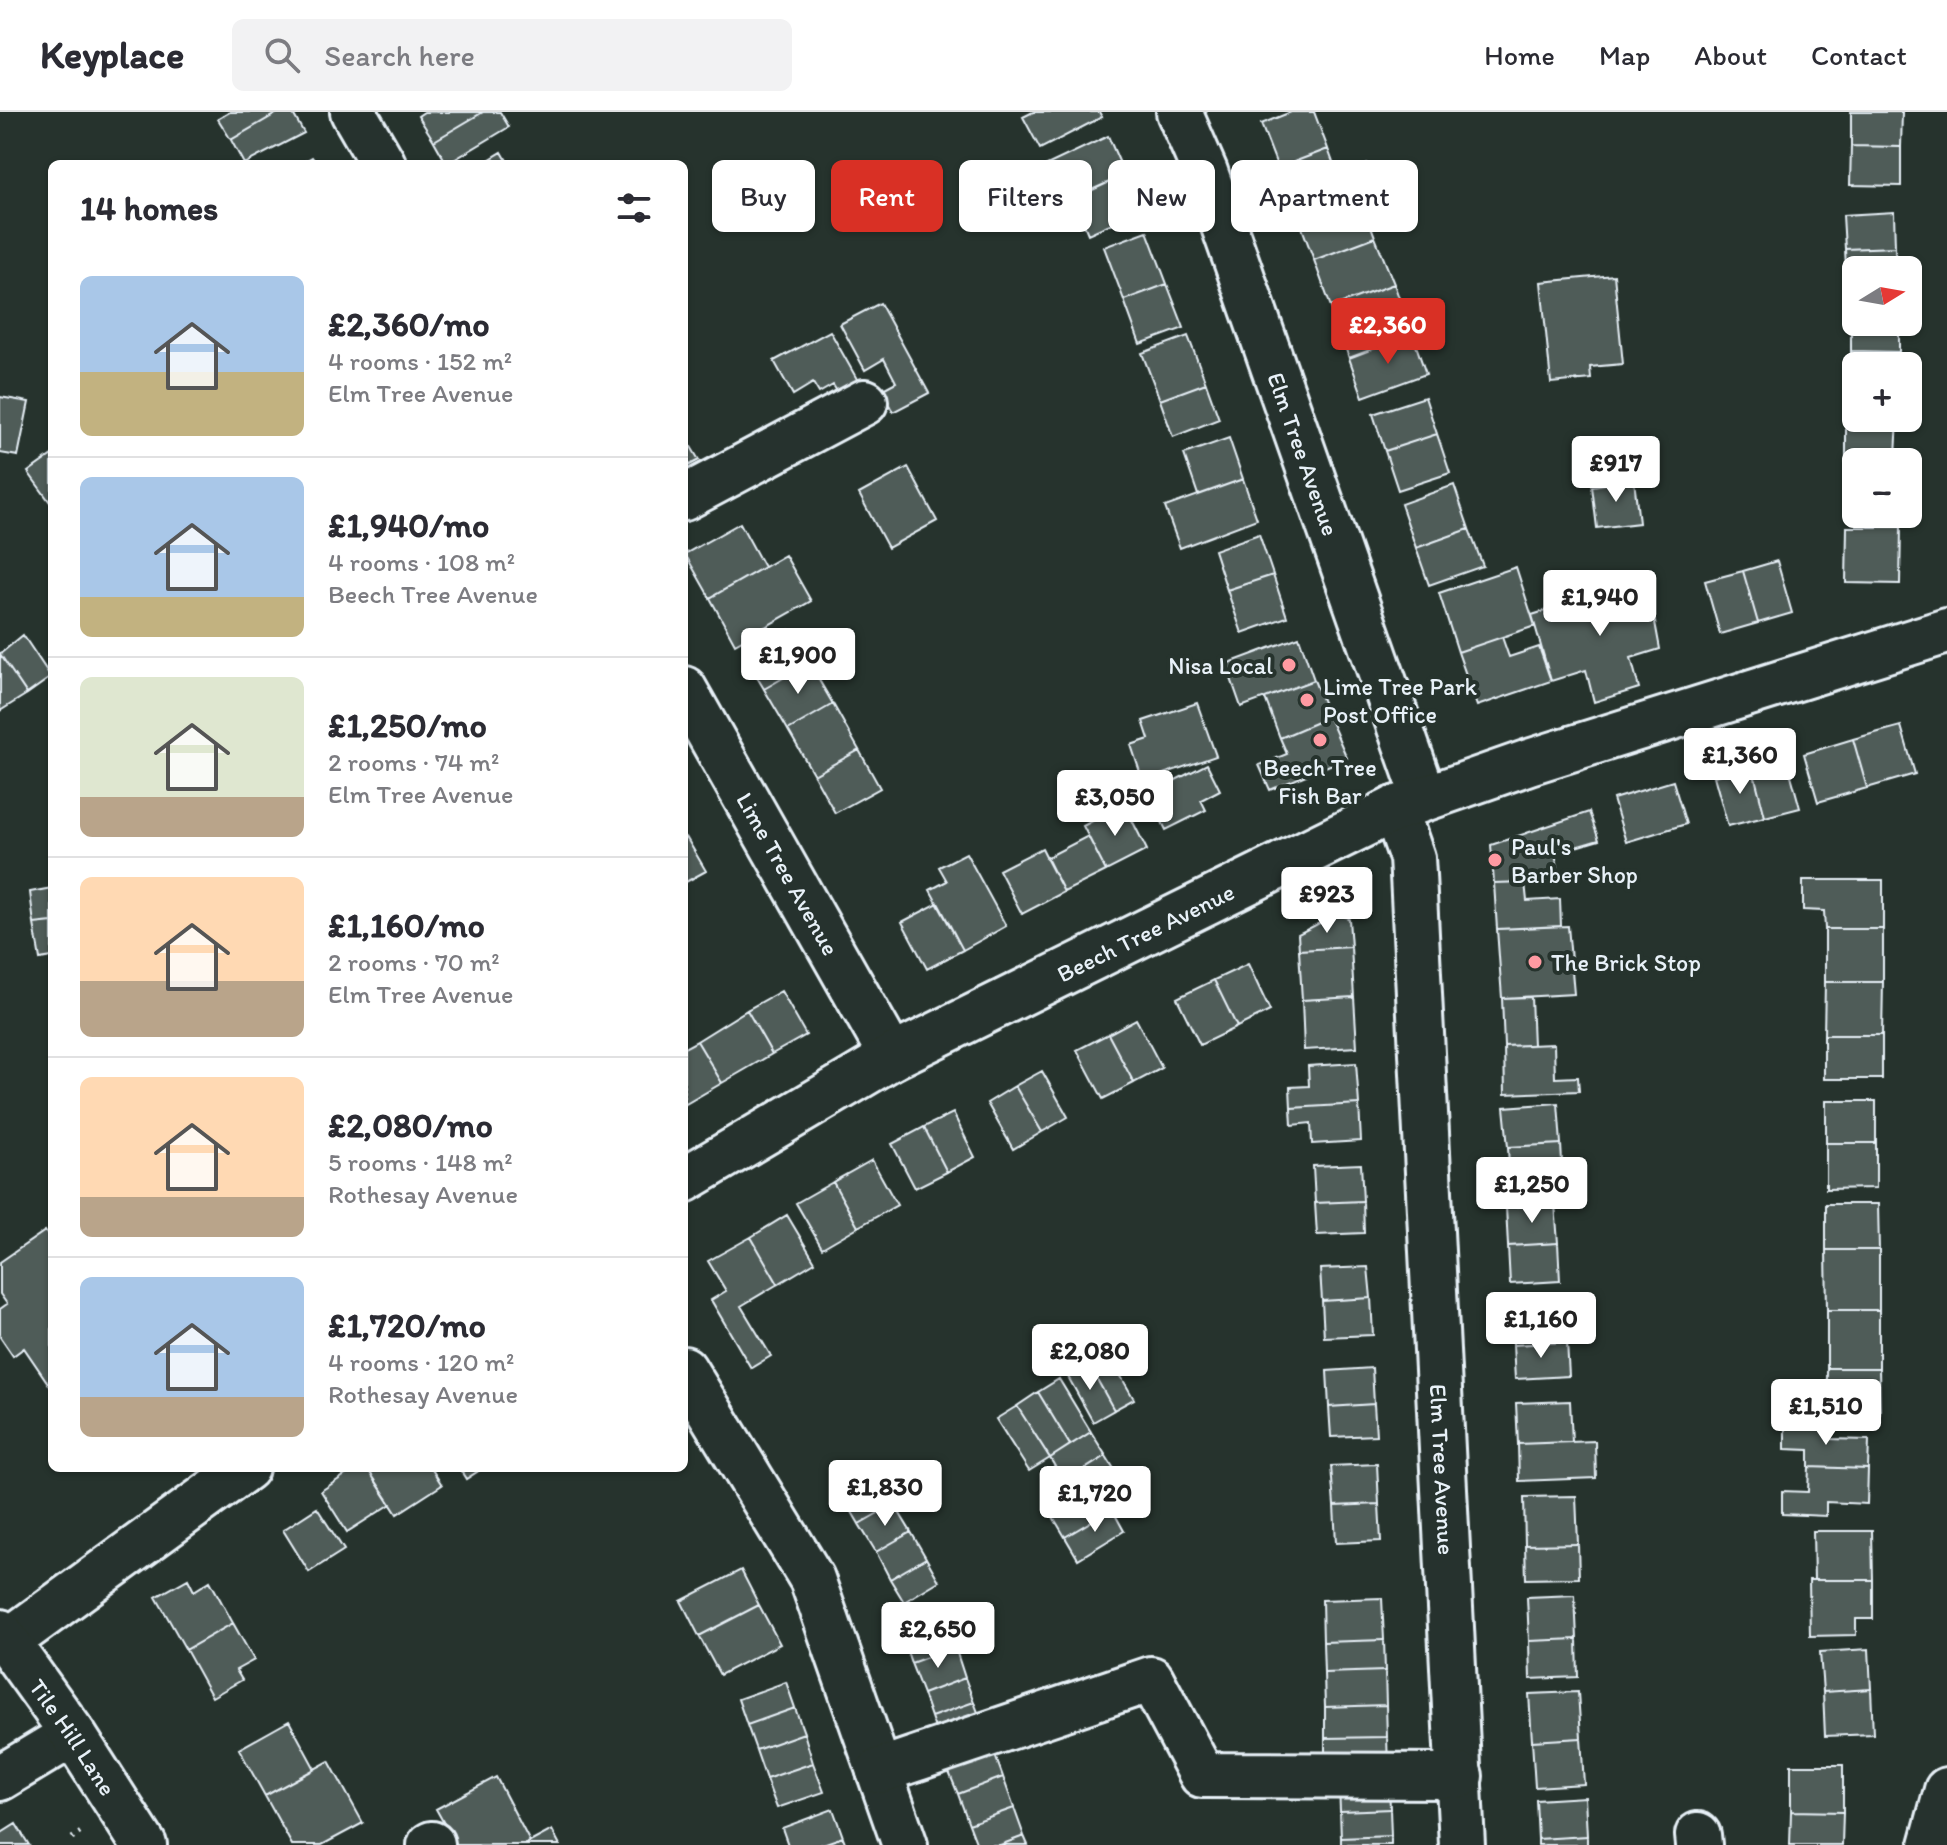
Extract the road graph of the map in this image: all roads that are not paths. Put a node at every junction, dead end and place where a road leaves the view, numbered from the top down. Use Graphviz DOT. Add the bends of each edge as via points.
graph roads {
  1 [pos="353,112"];
  2 [pos="1179,112"];
  3 [pos="381,160"];
  4 [pos="865,402"];
  5 [pos="688,496"];
  6 [pos="1947,631"];
  7 [pos="688,696"];
  8 [pos="1410,803"];
  9 [pos="892,1057"];
  10 [pos="688,1178"];
  11 [pos="688,1376"];
  12 [pos="240,1472"];
  13 [pos="4,1637"];
  14 [pos="73,1734"];
  15 [pos="879,1771"];
  16 [pos="1460,1776"];
  17 [pos="0,1778"];
  18 [pos="1947,1790"];
  19 [pos="144,1845"];
  20 [pos="905,1845"];
  21 [pos="1462,1845"];
  22 [pos="1932,1845"];
  1 -- 3 [label="street"];
  2 -- 8 [label="street, Elm Tree Avenue" via="1205,172"];
  4 -- 5 [label="street"];
  6 -- 8 [label="street, Beech Tree Avenue"];
  7 -- 9 [label="street, Lime Tree Avenue"];
  8 -- 9 [label="street, Beech Tree Avenue"];
  8 -- 16 [label="street, Elm Tree Avenue"];
  9 -- 10 [label="street, Beech Tree Avenue"];
  11 -- 15 [label="street" via="812,1579"];
  12 -- 13 [label="street"];
  13 -- 14 [label="street, Tile Hill Lane"];
  14 -- 17 [label="street"];
  14 -- 19 [label="street, Tile Hill Lane"];
  15 -- 16 [label="street" via="1151,1679 1202,1775"];
  15 -- 20 [label="street"];
  16 -- 21 [label="street, Elm Tree Avenue"];
  18 -- 22 [label="street"];
}
